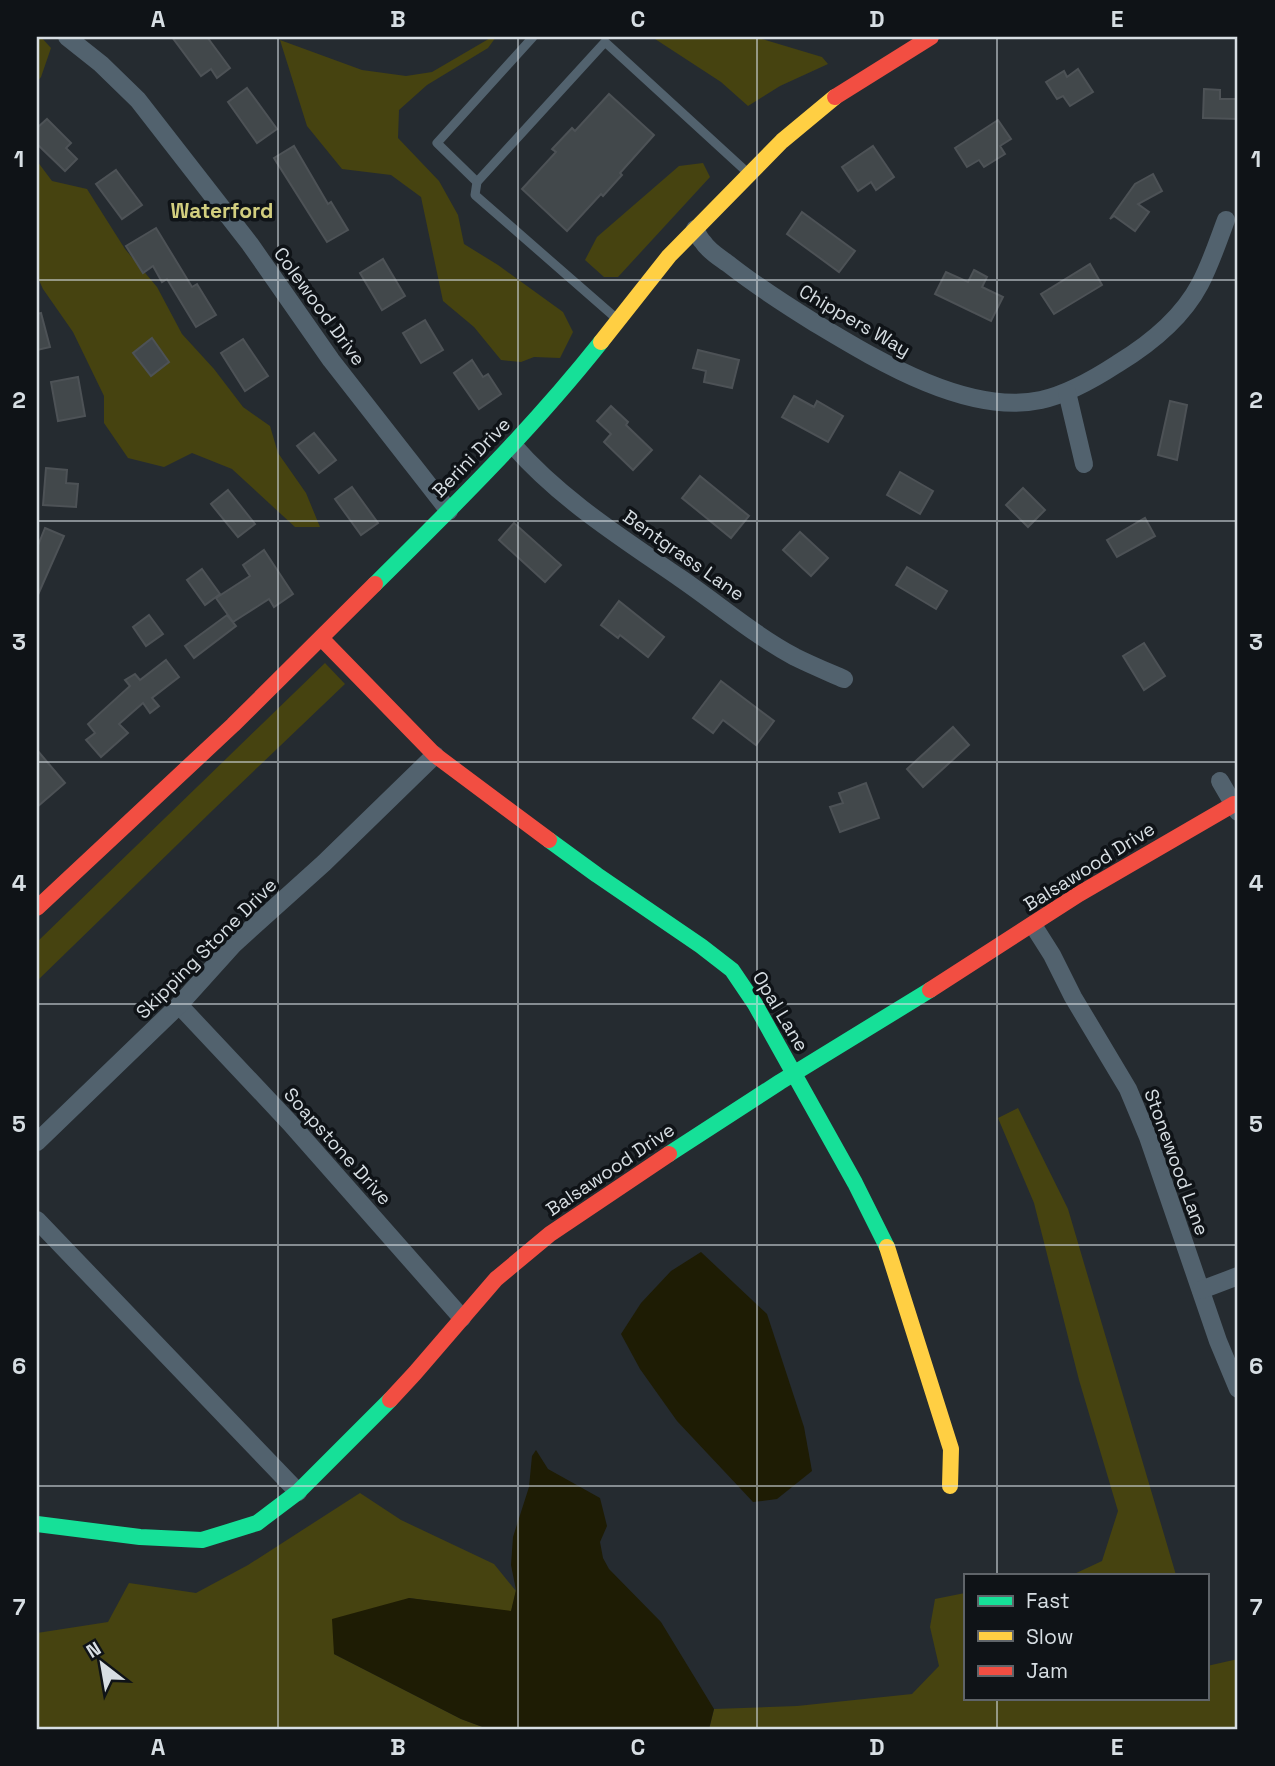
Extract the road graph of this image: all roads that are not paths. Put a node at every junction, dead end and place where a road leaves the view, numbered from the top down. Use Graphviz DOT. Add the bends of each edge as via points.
graph roads {
  1 [pos="67,37"];
  2 [pos="533,37"];
  3 [pos="931,37"];
  4 [pos="602,40"];
  5 [pos="749,174"];
  6 [pos="477,181"];
  7 [pos="1226,220"];
  8 [pos="695,229"];
  9 [pos="618,320"];
  10 [pos="1067,392"];
  11 [pos="513,445"];
  12 [pos="1084,464"];
  13 [pos="449,511"];
  14 [pos="321,638"];
  15 [pos="844,679"];
  16 [pos="435,755"];
  17 [pos="1220,781"];
  18 [pos="1236,808"];
  19 [pos="37,908"];
  20 [pos="1033,925"];
  21 [pos="178,1005"];
  22 [pos="794,1074"];
  23 [pos="37,1142"];
  24 [pos="37,1220"];
  25 [pos="1238,1276"];
  26 [pos="1201,1290"];
  27 [pos="462,1318"];
  28 [pos="1238,1388"];
  29 [pos="950,1486"];
  30 [pos="298,1492"];
  31 [pos="37,1524"];
  1 -- 13 [label="street, Colewood Drive" via="138,100"];
  2 -- 6 [label="lane" via="437,143"];
  3 -- 5 [label="street, Berini Drive" via="834,98"];
  4 -- 5 [label="lane"];
  4 -- 6 [label="lane"];
  5 -- 8 [label="street, Berini Drive"];
  6 -- 9 [label="lane" via="475,195"];
  7 -- 10 [label="street, Chippers Way" via="1200,284 1171,323 1126,359"];
  8 -- 9 [label="street, Berini Drive"];
  8 -- 10 [label="street, Chippers Way" via="703,244 779,301 869,356 910,375 970,397 1005,403 1040,401"];
  9 -- 11 [label="street, Berini Drive"];
  10 -- 12 [label="street"];
  11 -- 13 [label="street, Berini Drive"];
  11 -- 15 [label="street, Bentgrass Lane" via="556,487 621,538 769,641"];
  13 -- 14 [label="street, Berini Drive"];
  14 -- 16 [label="street, Opal Lane"];
  14 -- 19 [label="street, Berini Drive"];
  16 -- 21 [label="street, Skipping Stone Drive" via="234,944"];
  16 -- 22 [label="street, Opal Lane" via="732,970"];
  17 -- 18 [label="street"];
  18 -- 20 [label="street, Balsawood Drive" via="1079,894"];
  20 -- 22 [label="street, Balsawood Drive"];
  20 -- 26 [label="street, Stonewood Lane" via="1128,1089"];
  21 -- 23 [label="street, Skipping Stone Drive"];
  21 -- 27 [label="street, Soapstone Drive" via="290,1123"];
  22 -- 27 [label="street, Balsawood Drive" via="550,1234 496,1279"];
  22 -- 29 [label="street, Opal Lane" via="885,1240 951,1449"];
  24 -- 30 [label="street"];
  25 -- 26 [label="street"];
  26 -- 28 [label="street, Stonewood Lane"];
  27 -- 30 [label="street, Balsawood Drive" via="415,1373"];
  30 -- 31 [label="street, Balsawood Drive" via="257,1523 202,1540"];
}
